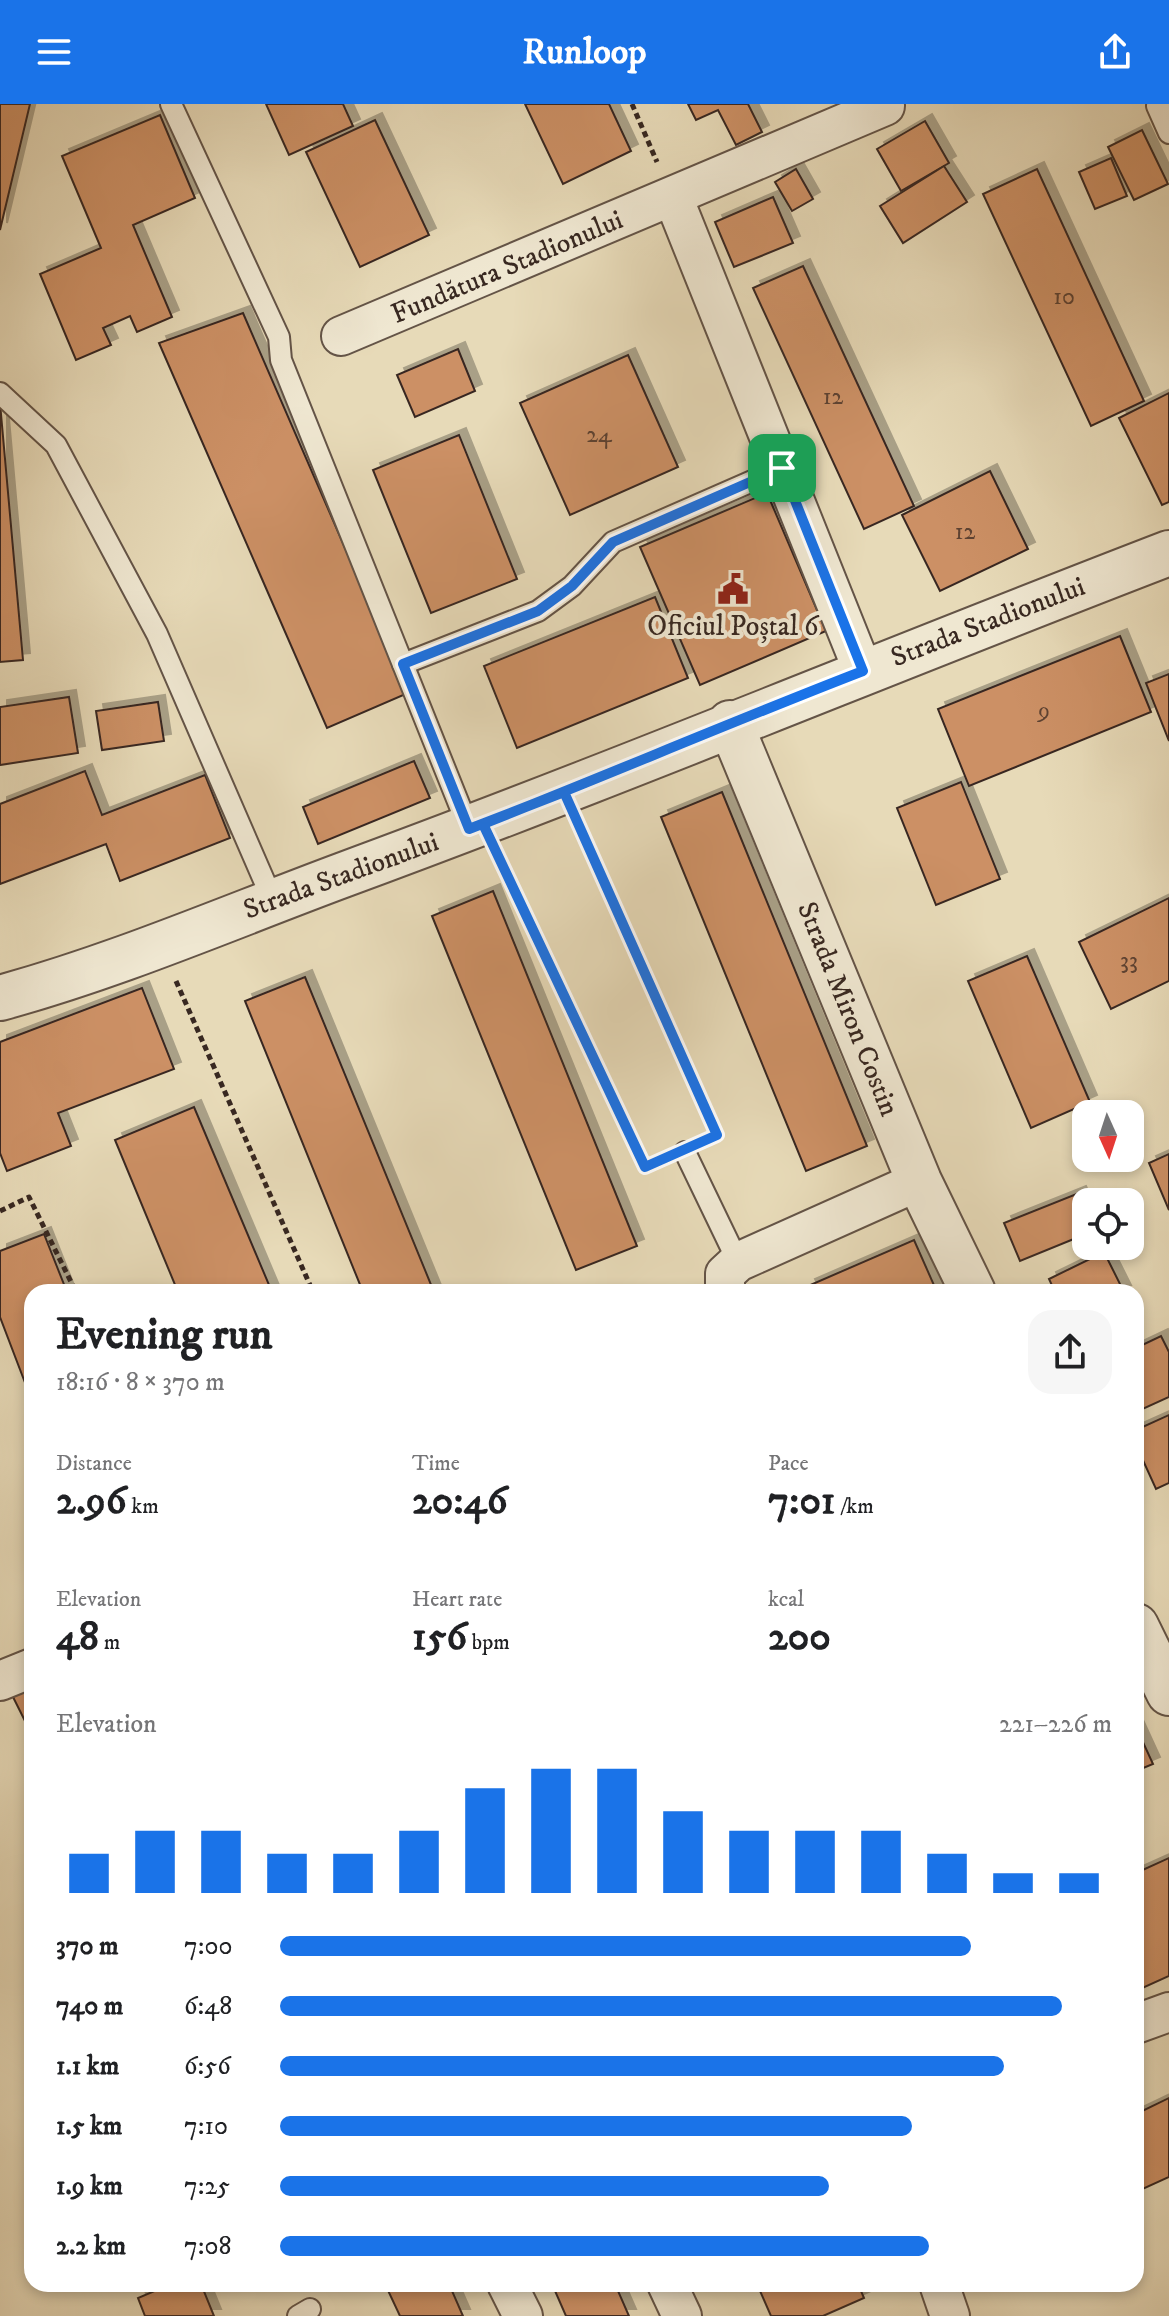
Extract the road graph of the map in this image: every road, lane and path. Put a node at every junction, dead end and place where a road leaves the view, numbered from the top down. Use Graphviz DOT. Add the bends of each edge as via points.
graph roads {
  1 [pos="171,104"];
  2 [pos="632,104"];
  3 [pos="1161,104"];
  4 [pos="885,106"];
  5 [pos="1169,133"];
  6 [pos="673,197"];
  7 [pos="341,336"];
  8 [pos="0,393"];
  9 [pos="782,468"];
  10 [pos="1169,553"];
  11 [pos="403,664"];
  12 [pos="863,671"];
  13 [pos="730,723"];
  14 [pos="564,792"];
  15 [pos="476,826"];
  16 [pos="273,901"];
  17 [pos="160,944"];
  18 [pos="0,998"];
  19 [pos="685,1152"];
  20 [pos="919,1181"];
  21 [pos="0,1211"];
  22 [pos="732,1277"];
  23 [pos="72,1284"];
  24 [pos="309,1284"];
  25 [pos="969,1284"];
  26 [pos="1144,1642"];
  27 [pos="24,1671"];
  28 [pos="0,1681"];
  29 [pos="1169,1693"];
  30 [pos="1169,2012"];
  31 [pos="1144,2021"];
  32 [pos="511,2292"];
  33 [pos="671,2292"];
  34 [pos="523,2316"];
  35 [pos="682,2316"];
  1 -- 11 [label="lane" via="279,337 281,360"];
  2 -- 6 [label="path"];
  3 -- 5 [label="lane" via="1157,106"];
  4 -- 6 [label="street, Fundătura Stadionului"];
  6 -- 7 [label="street, Fundătura Stadionului"];
  6 -- 9 [label="street"];
  8 -- 16 [label="lane" via="56,445 157,634"];
  9 -- 11 [label="lane" via="613,542 572,586 538,611"];
  9 -- 12 [label="street"];
  10 -- 12 [label="street, Strada Stadionului"];
  11 -- 15 [label="lane"];
  12 -- 13 [label="street, Strada Stadionului"];
  13 -- 14 [label="street, Strada Stadionului"];
  13 -- 20 [label="street, Strada Miron Costin"];
  14 -- 15 [label="street, Strada Stadionului"];
  14 -- 19 [label="path" via="717,1135"];
  15 -- 16 [label="street, Strada Stadionului"];
  15 -- 19 [label="path" via="645,1167"];
  16 -- 17 [label="street, Strada Stadionului"];
  17 -- 18 [label="street, Strada Stadionului"];
  17 -- 24 [label="path"];
  19 -- 22 [label="lane"];
  20 -- 22 [label="street"];
  20 -- 25 [label="street, Strada Miron Costin"];
  21 -- 23 [label="path" via="29,1197"];
  26 -- 29 [label="street"];
  27 -- 28 [label="street"];
  30 -- 31 [label="street"];
  32 -- 34 [label="street"];
  33 -- 35 [label="street"];
}
